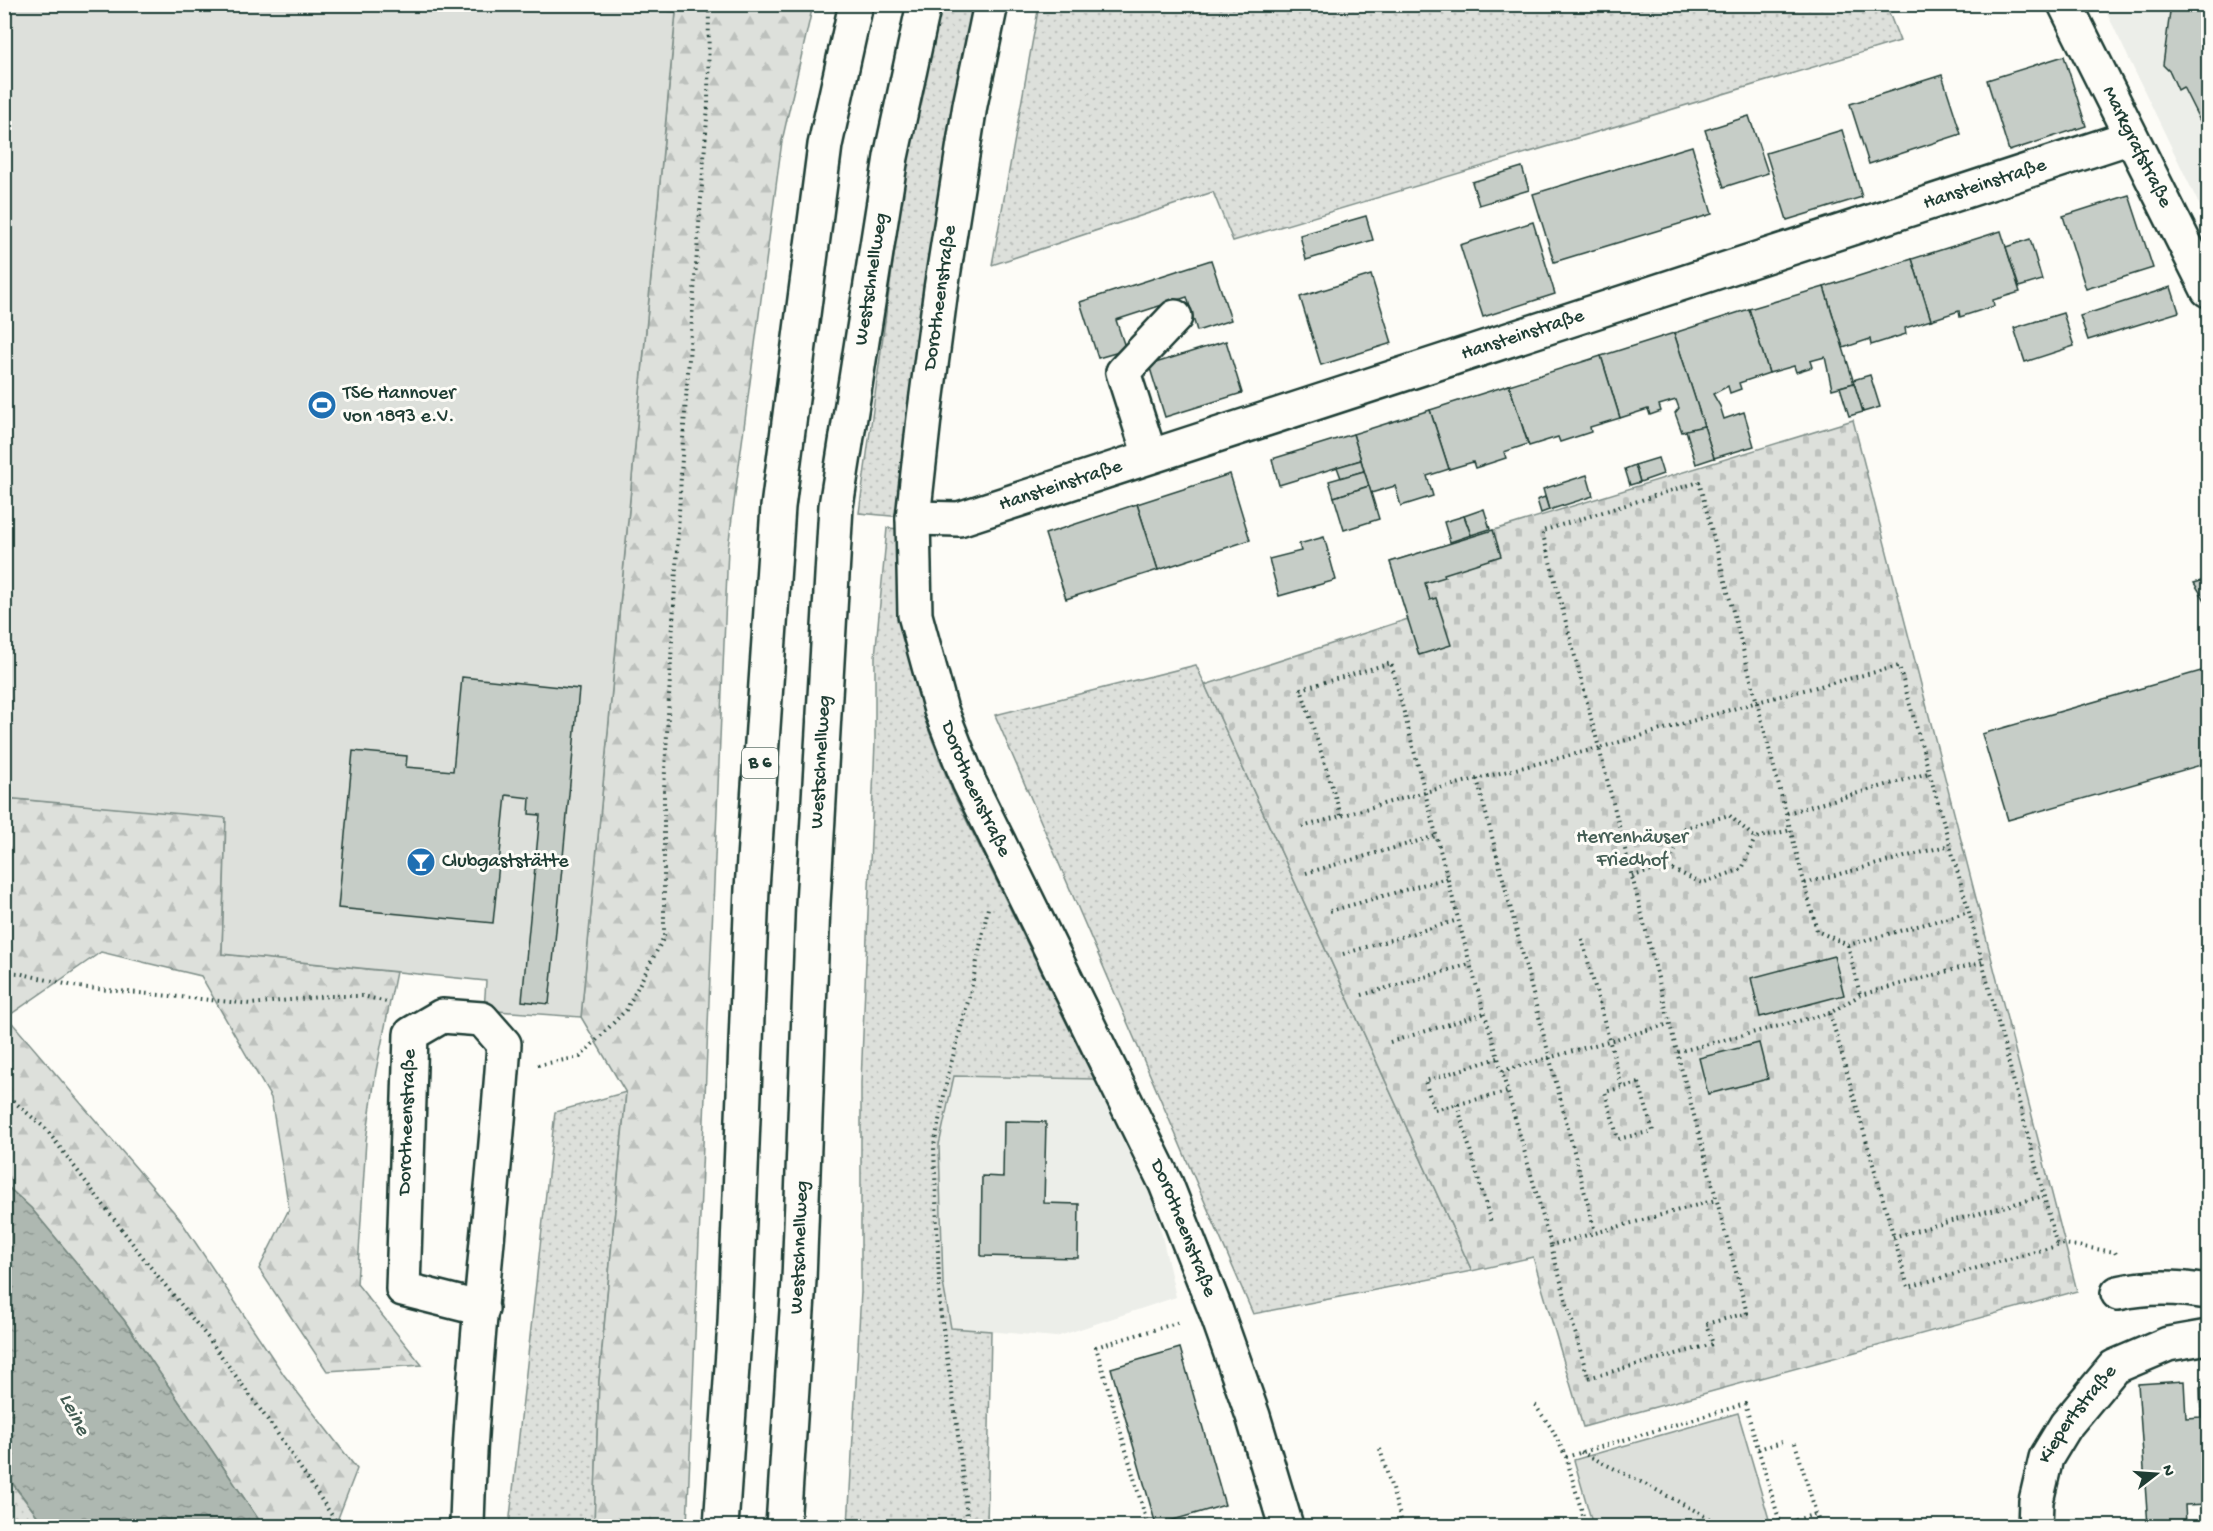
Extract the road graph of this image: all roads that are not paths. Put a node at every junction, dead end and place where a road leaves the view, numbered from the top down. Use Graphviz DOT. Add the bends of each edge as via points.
graph roads {
  1 [pos="856,4"];
  2 [pos="924,4"];
  3 [pos="991,4"];
  4 [pos="2065,4"];
  5 [pos="2131,137"];
  6 [pos="2208,290"];
  7 [pos="1174,317"];
  8 [pos="1150,456"];
  9 [pos="913,518"];
  10 [pos="2128,1291"];
  11 [pos="2208,1292"];
  12 [pos="482,1309"];
  13 [pos="2208,1337"];
  14 [pos="467,1527"];
  15 [pos="722,1527"];
  16 [pos="783,1527"];
  17 [pos="1286,1527"];
  18 [pos="2035,1527"];
  1 -- 15 [label="main road, B 6" via="825,145 778,507 752,889 735,1323"];
  2 -- 16 [label="main road, Westschnellweg" via="891,157 836,506 813,904 799,1280"];
  3 -- 9 [label="main road, Dorotheenstraße" via="970,105 941,289"];
  4 -- 5 [label="main road, Markgrafstraße"];
  5 -- 6 [label="main road, Markgrafstraße"];
  5 -- 8 [label="main road, Hansteinstraße"];
  7 -- 8 [label="main road" via="1123,372"];
  8 -- 9 [label="main road, Hansteinstraße" via="959,519"];
  9 -- 17 [label="main road, Dorotheenstraße" via="915,615 941,710 969,782 1166,1184 1252,1416"];
  10 -- 11 [label="main road"];
  12 -- 12 [label="main road, Dorotheenstraße" via="504,1044 482,1019 442,1016 411,1034 403,1289"];
  12 -- 14 [label="main road, Dorotheenstraße"];
  13 -- 18 [label="main road, Kiepertstraße" via="2168,1344 2114,1366 2066,1425 2046,1458 2036,1501"];
}
